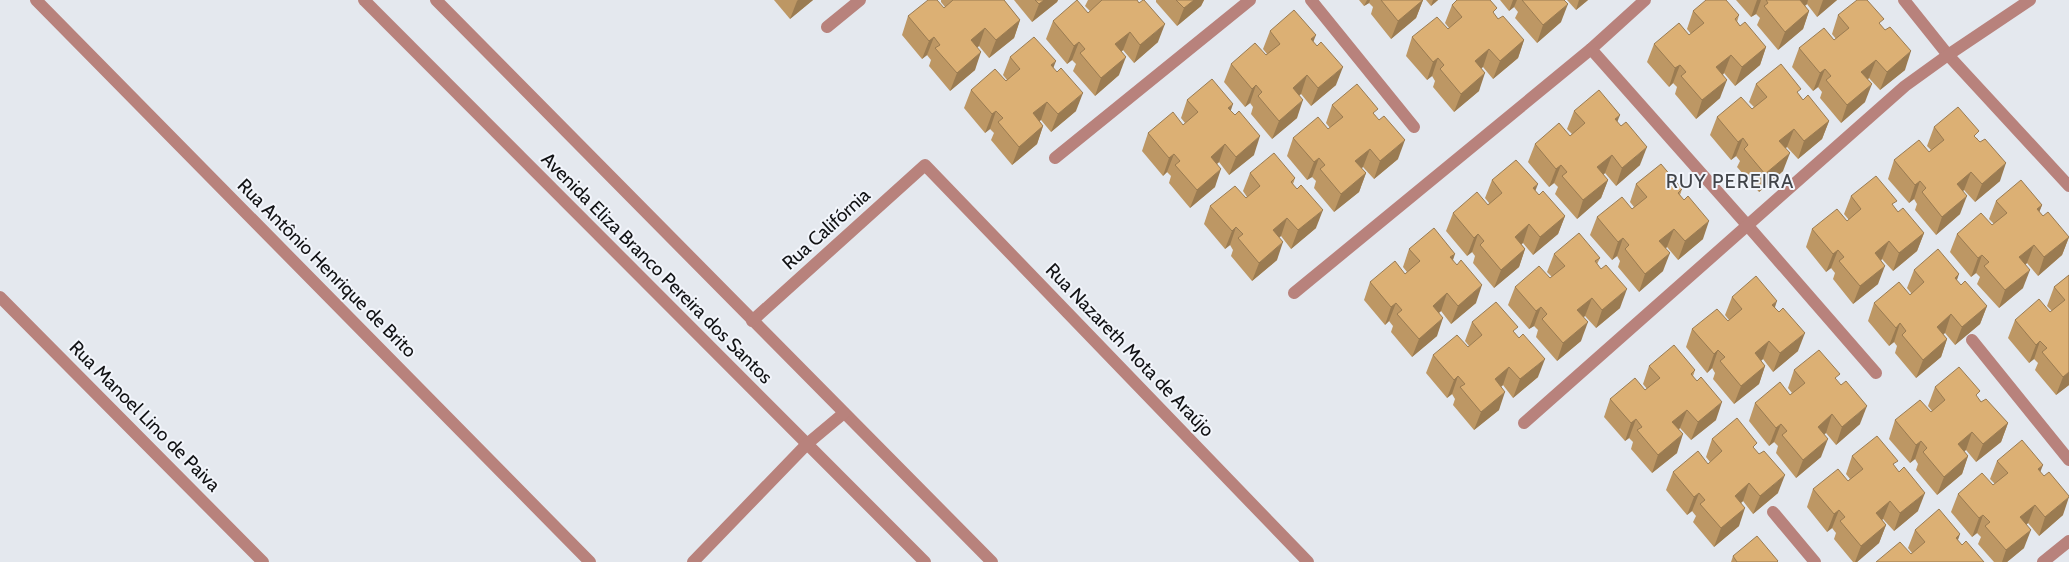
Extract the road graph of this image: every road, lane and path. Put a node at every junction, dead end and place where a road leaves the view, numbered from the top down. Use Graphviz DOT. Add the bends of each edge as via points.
graph roads {
  1 [pos="36,0"];
  2 [pos="364,0"];
  3 [pos="436,0"];
  4 [pos="860,0"];
  5 [pos="1250,0"];
  6 [pos="1311,0"];
  7 [pos="1645,0"];
  8 [pos="1904,0"];
  9 [pos="2030,0"];
  10 [pos="827,28"];
  11 [pos="1591,48"];
  12 [pos="1948,55"];
  13 [pos="1414,127"];
  14 [pos="1055,158"];
  15 [pos="925,164"];
  16 [pos="2069,186"];
  17 [pos="1748,226"];
  18 [pos="1294,293"];
  19 [pos="0,297"];
  20 [pos="752,321"];
  21 [pos="1972,340"];
  22 [pos="1876,373"];
  23 [pos="844,413"];
  24 [pos="1524,423"];
  25 [pos="807,444"];
  26 [pos="2069,460"];
  27 [pos="1773,512"];
  28 [pos="2069,541"];
  29 [pos="264,562"];
  30 [pos="590,562"];
  31 [pos="693,562"];
  32 [pos="925,562"];
  33 [pos="992,562"];
  34 [pos="1308,562"];
  35 [pos="1815,562"];
  36 [pos="2043,562"];
  1 -- 30 [label="street, Rua Antônio Henrique de Brito"];
  2 -- 25 [label="street, Avenida Eliza Branco Pereira dos Santos"];
  3 -- 20 [label="street, Avenida Eliza Branco Pereira dos Santos"];
  4 -- 10 [label="street"];
  5 -- 14 [label="street"];
  6 -- 13 [label="street"];
  7 -- 11 [label="street"];
  8 -- 12 [label="street"];
  9 -- 12 [label="street"];
  11 -- 17 [label="street"];
  11 -- 18 [label="street"];
  12 -- 16 [label="street"];
  12 -- 17 [label="street" via="1905,86"];
  15 -- 20 [label="street, Rua Califórnia"];
  15 -- 34 [label="street, Rua Nazareth Mota de Araújo"];
  17 -- 22 [label="street"];
  17 -- 24 [label="street"];
  19 -- 29 [label="street, Rua Manoel Lino de Paiva"];
  20 -- 23 [label="street, Avenida Eliza Branco Pereira dos Santos"];
  21 -- 26 [label="street"];
  23 -- 25 [label="street"];
  23 -- 33 [label="street, Avenida Eliza Branco Pereira dos Santos"];
  25 -- 31 [label="street"];
  25 -- 32 [label="street, Avenida Eliza Branco Pereira dos Santos"];
  27 -- 35 [label="street"];
  28 -- 36 [label="street"];
}
